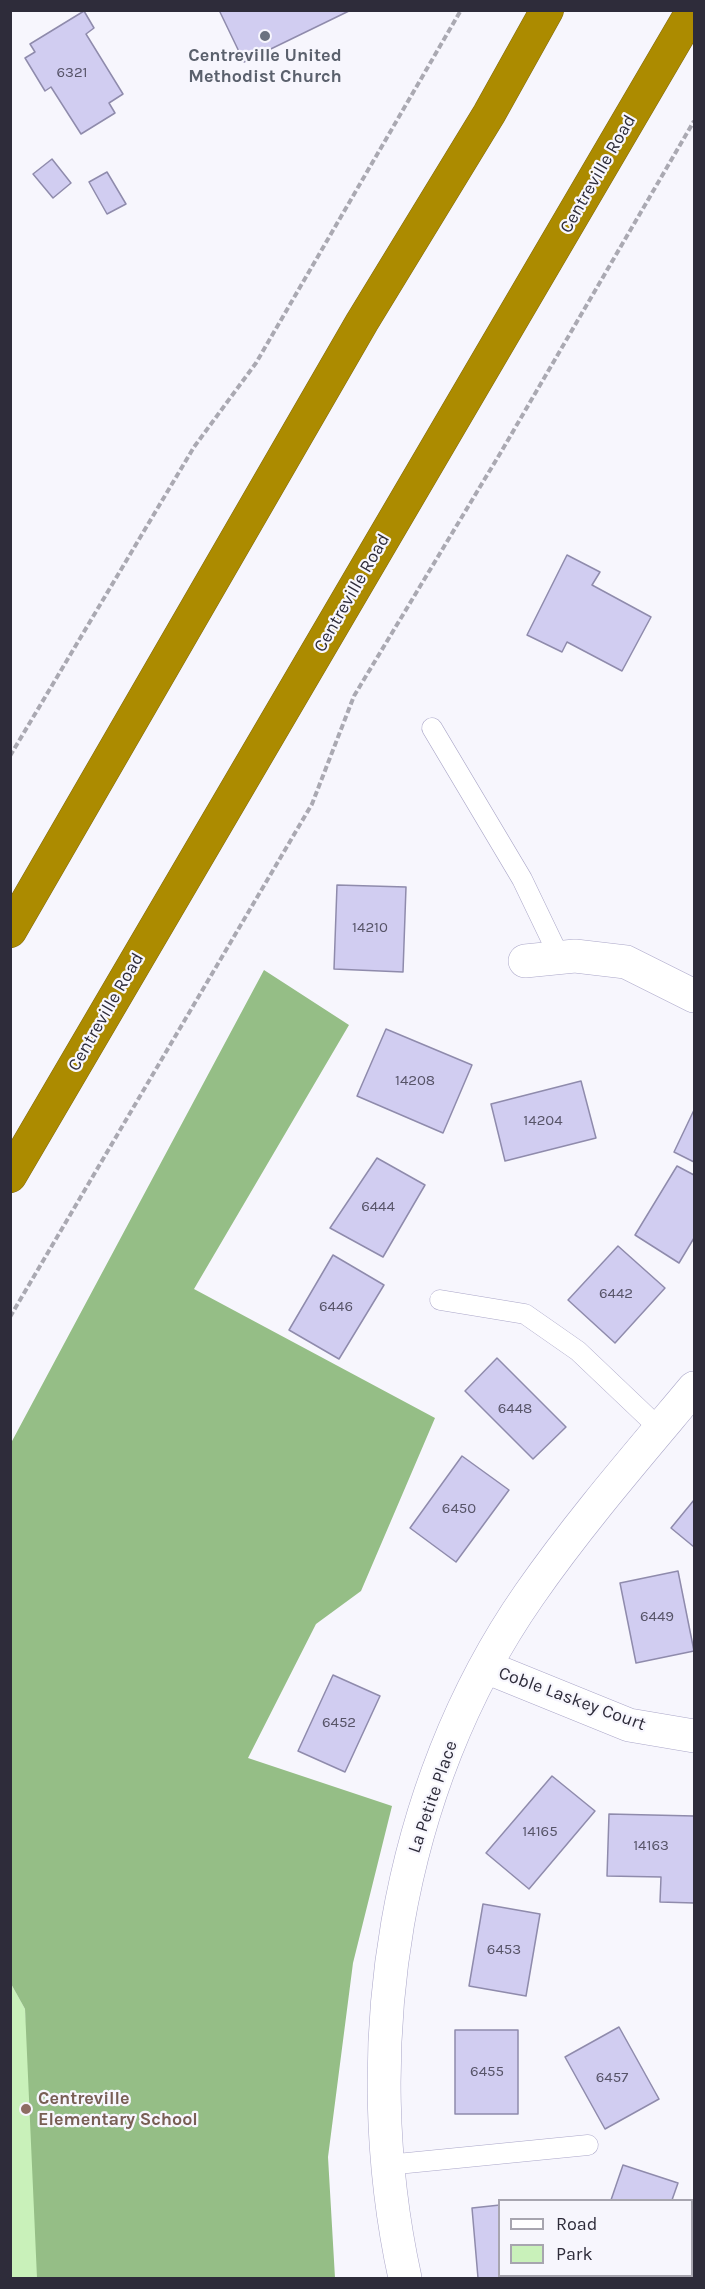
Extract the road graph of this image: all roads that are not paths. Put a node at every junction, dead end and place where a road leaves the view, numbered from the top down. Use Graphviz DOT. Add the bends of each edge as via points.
graph roads {
  1 [pos="547,10"];
  2 [pos="693,10"];
  3 [pos="432,728"];
  4 [pos="10,931"];
  5 [pos="560,958"];
  6 [pos="525,961"];
  7 [pos="694,996"];
  8 [pos="10,1176"];
  9 [pos="440,1300"];
  10 [pos="694,1388"];
  11 [pos="660,1429"];
  12 [pos="486,1667"];
  13 [pos="694,1736"];
  14 [pos="588,2145"];
  15 [pos="387,2165"];
  16 [pos="405,2278"];
  1 -- 4 [label="highway"];
  2 -- 8 [label="highway, Centreville Road"];
  3 -- 5 [label="lane" via="522,879"];
  5 -- 6 [label="street"];
  5 -- 7 [label="street" via="626,962"];
  9 -- 11 [label="lane" via="525,1314 578,1351"];
  10 -- 11 [label="street, La Petite Place"];
  11 -- 12 [label="street, La Petite Place" via="528,1596"];
  12 -- 13 [label="street, Coble Laskey Court" via="629,1725"];
  12 -- 15 [label="street, La Petite Place" via="433,1787 409,1871 393,1950 384,2031"];
  14 -- 15 [label="lane"];
  15 -- 16 [label="street, La Petite Place"];
}
